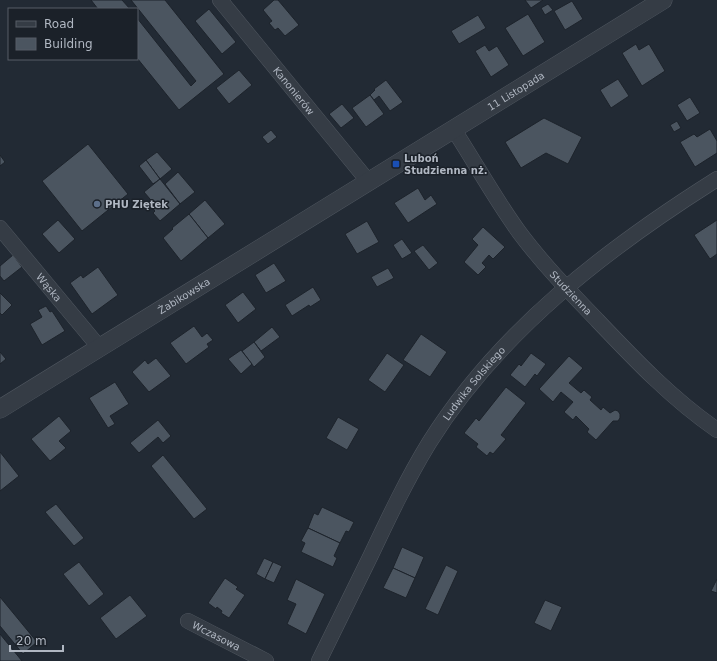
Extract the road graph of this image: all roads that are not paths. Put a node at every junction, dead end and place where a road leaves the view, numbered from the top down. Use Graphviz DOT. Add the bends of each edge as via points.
graph roads {
  1 [pos="220,0"];
  2 [pos="663,0"];
  3 [pos="454,130"];
  4 [pos="717,179"];
  5 [pos="368,182"];
  6 [pos="0,228"];
  7 [pos="566,287"];
  8 [pos="99,347"];
  9 [pos="0,409"];
  10 [pos="717,430"];
  11 [pos="188,621"];
  12 [pos="266,661"];
  13 [pos="319,661"];
  1 -- 5 [label="street, Kanonierów"];
  2 -- 3 [label="street, 11 Listopada"];
  3 -- 5 [label="street, 11 Listopada"];
  3 -- 7 [label="street, Studzienna" via="507,215"];
  4 -- 7 [label="street, Ludwika Solskiego" via="637,233"];
  5 -- 8 [label="street, Żabikowska"];
  6 -- 8 [label="street, Wąska"];
  7 -- 10 [label="street, Studzienna" via="654,378"];
  7 -- 13 [label="street, Ludwika Solskiego" via="487,365 438,429 397,501"];
  8 -- 9 [label="street, Żabikowska"];
  11 -- 12 [label="street, Wczasowa"];
}
